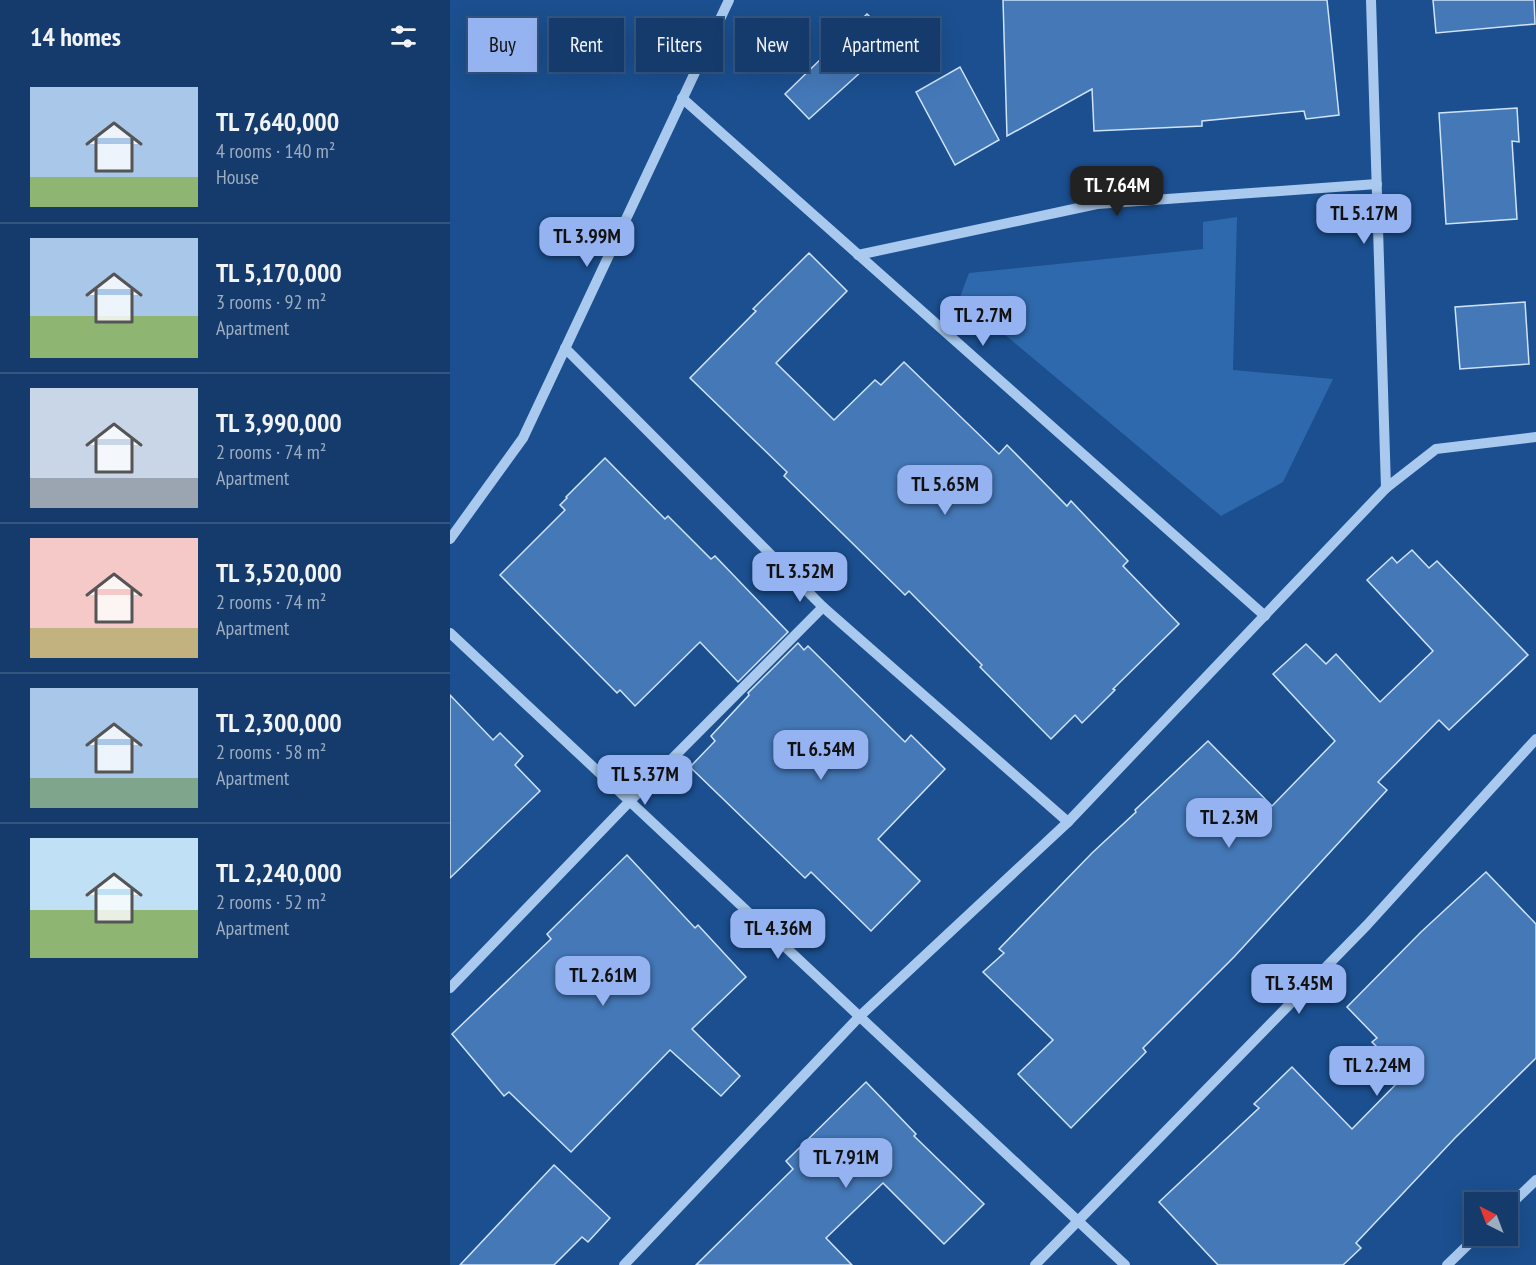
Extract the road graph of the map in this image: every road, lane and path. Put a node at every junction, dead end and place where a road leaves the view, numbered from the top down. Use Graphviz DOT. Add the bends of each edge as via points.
graph roads {
  1 [pos="729,0"];
  2 [pos="1371,0"];
  3 [pos="682,98"];
  4 [pos="1377,184"];
  5 [pos="858,255"];
  6 [pos="565,348"];
  7 [pos="1536,437"];
  8 [pos="1386,489"];
  9 [pos="450,539"];
  10 [pos="823,607"];
  11 [pos="1265,616"];
  12 [pos="450,633"];
  13 [pos="1536,739"];
  14 [pos="630,801"];
  15 [pos="1068,822"];
  16 [pos="450,988"];
  17 [pos="859,1017"];
  18 [pos="1536,1180"];
  19 [pos="1518,1197"];
  20 [pos="1077,1221"];
  21 [pos="1467,1246"];
  22 [pos="624,1265"];
  23 [pos="1035,1265"];
  24 [pos="1125,1265"];
  25 [pos="1447,1265"];
  1 -- 3 [label="street"];
  2 -- 4 [label="street"];
  3 -- 5 [label="street"];
  3 -- 6 [label="street"];
  4 -- 5 [label="street" via="1097,204"];
  4 -- 8 [label="street"];
  5 -- 11 [label="street"];
  6 -- 9 [label="street" via="523,438"];
  6 -- 10 [label="street"];
  7 -- 8 [label="street" via="1436,449"];
  8 -- 11 [label="street"];
  10 -- 14 [label="street"];
  10 -- 15 [label="street"];
  11 -- 15 [label="street"];
  12 -- 14 [label="street"];
  13 -- 20 [label="street" via="1367,925"];
  14 -- 16 [label="street"];
  14 -- 17 [label="street"];
  15 -- 17 [label="street"];
  17 -- 20 [label="street"];
  17 -- 22 [label="street"];
  18 -- 19 [label="street"];
  20 -- 23 [label="street"];
  20 -- 24 [label="street"];
  21 -- 25 [label="street"];
}
